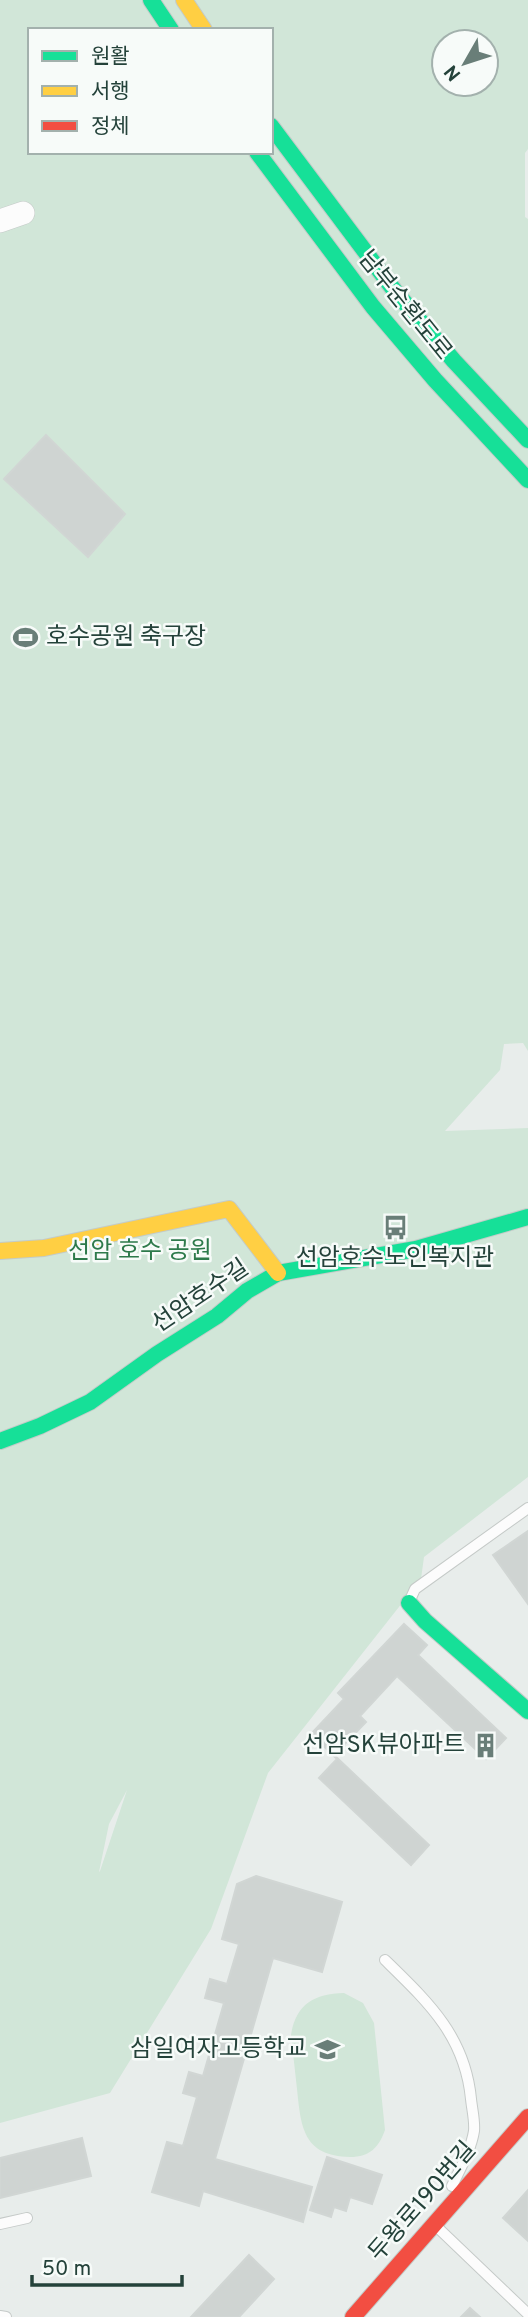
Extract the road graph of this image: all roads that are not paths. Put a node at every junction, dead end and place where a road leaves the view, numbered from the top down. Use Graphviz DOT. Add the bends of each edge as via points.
graph roads {
  1 [pos="151,0"];
  2 [pos="184,0"];
  3 [pos="170,28"];
  4 [pos="203,28"];
  5 [pos="273,129"];
  6 [pos="258,154"];
  7 [pos="23,213"];
  8 [pos="0,221"];
  9 [pos="528,439"];
  10 [pos="528,480"];
  11 [pos="528,1217"];
  12 [pos="0,1251"];
  13 [pos="278,1273"];
  14 [pos="0,1441"];
  15 [pos="528,1508"];
  16 [pos="409,1603"];
  17 [pos="528,1711"];
  18 [pos="385,1960"];
  19 [pos="528,2117"];
  20 [pos="27,2218"];
  21 [pos="0,2224"];
  22 [pos="434,2224"];
  23 [pos="528,2314"];
  24 [pos="0,2316"];
  25 [pos="6,2317"];
  26 [pos="353,2317"];
  1 -- 3 [label="street"];
  2 -- 4 [label="street"];
  5 -- 9 [label="street, 남부순환도로" via="394,290"];
  6 -- 10 [label="street, 남부순환도로" via="373,307"];
  7 -- 8 [label="street"];
  11 -- 13 [label="street, 선암호수길" via="416,1249"];
  12 -- 13 [label="street" via="44,1248 229,1209"];
  13 -- 14 [label="street, 선암호수길" via="90,1402"];
  15 -- 16 [label="lane" via="415,1590"];
  16 -- 17 [label="street"];
  18 -- 22 [label="lane" via="447,2027 465,2062 474,2129"];
  19 -- 22 [label="street, 두왕로190번길"];
  20 -- 21 [label="lane"];
  22 -- 23 [label="lane"];
  22 -- 26 [label="street, 두왕로190번길"];
  24 -- 25 [label="lane"];
}
